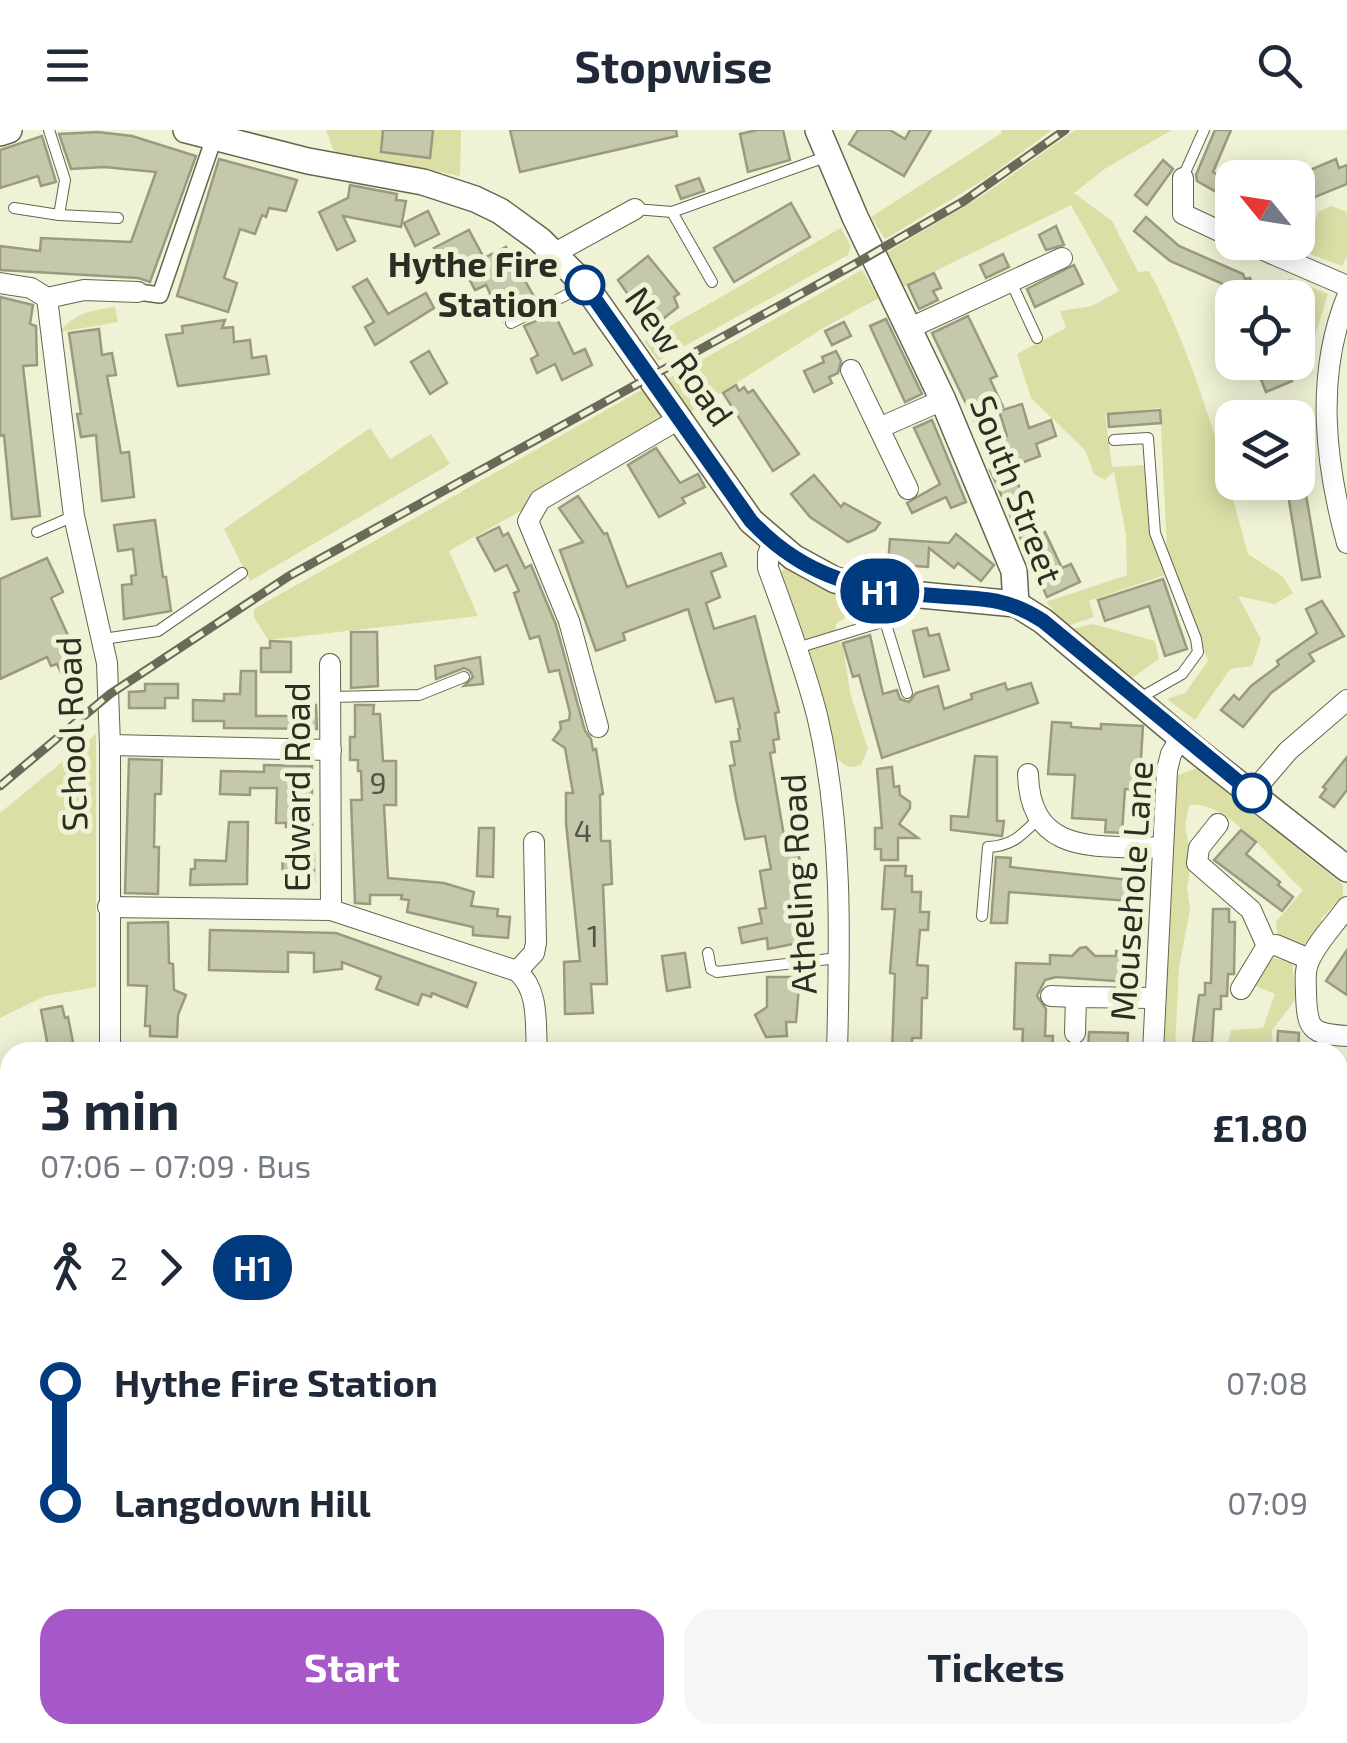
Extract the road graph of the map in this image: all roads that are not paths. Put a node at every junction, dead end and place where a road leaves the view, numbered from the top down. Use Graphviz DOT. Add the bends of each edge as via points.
graph roads {
  1 [pos="9,130"];
  2 [pos="49,130"];
  3 [pos="186,130"];
  4 [pos="818,130"];
  5 [pos="1204,130"];
  6 [pos="0,133"];
  7 [pos="214,138"];
  8 [pos="828,156"];
  9 [pos="1182,178"];
  10 [pos="14,208"];
  11 [pos="635,209"];
  12 [pos="672,212"];
  13 [pos="58,215"];
  14 [pos="118,218"];
  15 [pos="1215,229"];
  16 [pos="555,253"];
  17 [pos="1062,258"];
  18 [pos="1287,260"];
  19 [pos="712,282"];
  20 [pos="1011,282"];
  21 [pos="0,283"];
  22 [pos="585,285"];
  23 [pos="1347,286"];
  24 [pos="138,292"];
  25 [pos="1347,296"];
  26 [pos="47,298"];
  27 [pos="511,323"];
  28 [pos="910,328"];
  29 [pos="1037,338"];
  30 [pos="1338,356"];
  31 [pos="851,370"];
  32 [pos="943,400"];
  33 [pos="678,419"];
  34 [pos="880,428"];
  35 [pos="1114,440"];
  36 [pos="908,489"];
  37 [pos="74,516"];
  38 [pos="37,532"];
  39 [pos="772,542"];
  40 [pos="1347,544"];
  41 [pos="242,573"];
  42 [pos="1016,604"];
  43 [pos="104,639"];
  44 [pos="797,648"];
  45 [pos="330,664"];
  46 [pos="464,677"];
  47 [pos="907,694"];
  48 [pos="330,697"];
  49 [pos="1137,700"];
  50 [pos="1347,700"];
  51 [pos="598,728"];
  52 [pos="1181,737"];
  53 [pos="110,744"];
  54 [pos="331,750"];
  55 [pos="1028,774"];
  56 [pos="1252,793"];
  57 [pos="1038,819"];
  58 [pos="1218,824"];
  59 [pos="534,842"];
  60 [pos="1163,848"];
  61 [pos="1347,869"];
  62 [pos="108,907"];
  63 [pos="1347,907"];
  64 [pos="330,910"];
  65 [pos="982,916"];
  66 [pos="1267,946"];
  67 [pos="708,953"];
  68 [pos="840,958"];
  69 [pos="1310,959"];
  70 [pos="517,972"];
  71 [pos="1241,989"];
  72 [pos="1051,996"];
  73 [pos="1076,997"];
  74 [pos="1154,998"];
  75 [pos="1075,1033"];
  76 [pos="1347,1036"];
  77 [pos="110,1042"];
  78 [pos="536,1042"];
  79 [pos="837,1042"];
  80 [pos="1154,1042"];
  1 -- 6 [label="street"];
  2 -- 13 [label="lane" via="65,180"];
  3 -- 7 [label="street, New Road"];
  4 -- 8 [label="street, South Street"];
  5 -- 9 [label="lane"];
  7 -- 16 [label="street, New Road" via="424,182 500,211"];
  7 -- 24 [label="street" via="160,295"];
  8 -- 12 [label="lane"];
  8 -- 28 [label="street, South Street"];
  9 -- 15 [label="street" via="1183,214"];
  10 -- 13 [label="lane"];
  11 -- 12 [label="lane"];
  11 -- 16 [label="street"];
  12 -- 19 [label="lane"];
  13 -- 14 [label="lane"];
  16 -- 22 [label="street, New Road"];
  17 -- 20 [label="street"];
  18 -- 23 [label="street"];
  20 -- 28 [label="street"];
  20 -- 29 [label="lane"];
  21 -- 26 [label="street"];
  22 -- 27 [label="lane"];
  22 -- 33 [label="street, New Road"];
  24 -- 26 [label="street" via="84,290"];
  25 -- 30 [label="street"];
  26 -- 37 [label="street, School Road"];
  28 -- 32 [label="street, South Street"];
  30 -- 40 [label="street" via="1327,402 1330,462"];
  31 -- 34 [label="street"];
  32 -- 34 [label="street"];
  32 -- 42 [label="street, South Street" via="1014,571"];
  33 -- 39 [label="street, New Road"];
  33 -- 51 [label="street" via="540,500 528,520 569,621"];
  34 -- 36 [label="street"];
  35 -- 49 [label="lane" via="1154,437 1155,534 1198,652 1182,674"];
  37 -- 38 [label="lane"];
  37 -- 43 [label="street, School Road"];
  39 -- 42 [label="street, New Road" via="814,570 856,586"];
  39 -- 44 [label="street, Atheling Road" via="768,568"];
  41 -- 43 [label="lane" via="158,631"];
  42 -- 49 [label="street, South Street"];
  43 -- 53 [label="street, School Road"];
  44 -- 47 [label="lane" via="884,621"];
  44 -- 68 [label="street, Atheling Road" via="830,784"];
  45 -- 48 [label="street, Edward Road"];
  46 -- 48 [label="lane" via="419,695"];
  48 -- 54 [label="street, Edward Road"];
  49 -- 52 [label="street, South Street"];
  50 -- 56 [label="street"];
  52 -- 56 [label="street, South Street"];
  52 -- 60 [label="street, Mousehole Lane" via="1167,770"];
  53 -- 54 [label="street"];
  53 -- 62 [label="street, School Road"];
  54 -- 64 [label="street, Edward Road"];
  55 -- 57 [label="street"];
  56 -- 61 [label="street, South Street"];
  57 -- 60 [label="street" via="1072,843"];
  57 -- 65 [label="lane" via="1006,846 988,847"];
  58 -- 66 [label="street" via="1196,863 1251,910"];
  59 -- 70 [label="street" via="536,943"];
  60 -- 74 [label="street, Mousehole Lane"];
  62 -- 64 [label="street"];
  62 -- 77 [label="street, School Road"];
  63 -- 69 [label="street"];
  64 -- 70 [label="street"];
  66 -- 69 [label="street"];
  66 -- 71 [label="street"];
  67 -- 68 [label="lane" via="710,969 717,972"];
  68 -- 79 [label="street, Atheling Road"];
  69 -- 76 [label="street" via="1310,1026"];
  70 -- 78 [label="street" via="534,1000"];
  72 -- 73 [label="street"];
  73 -- 74 [label="street"];
  73 -- 75 [label="street"];
  74 -- 80 [label="street, Mousehole Lane"];
}
